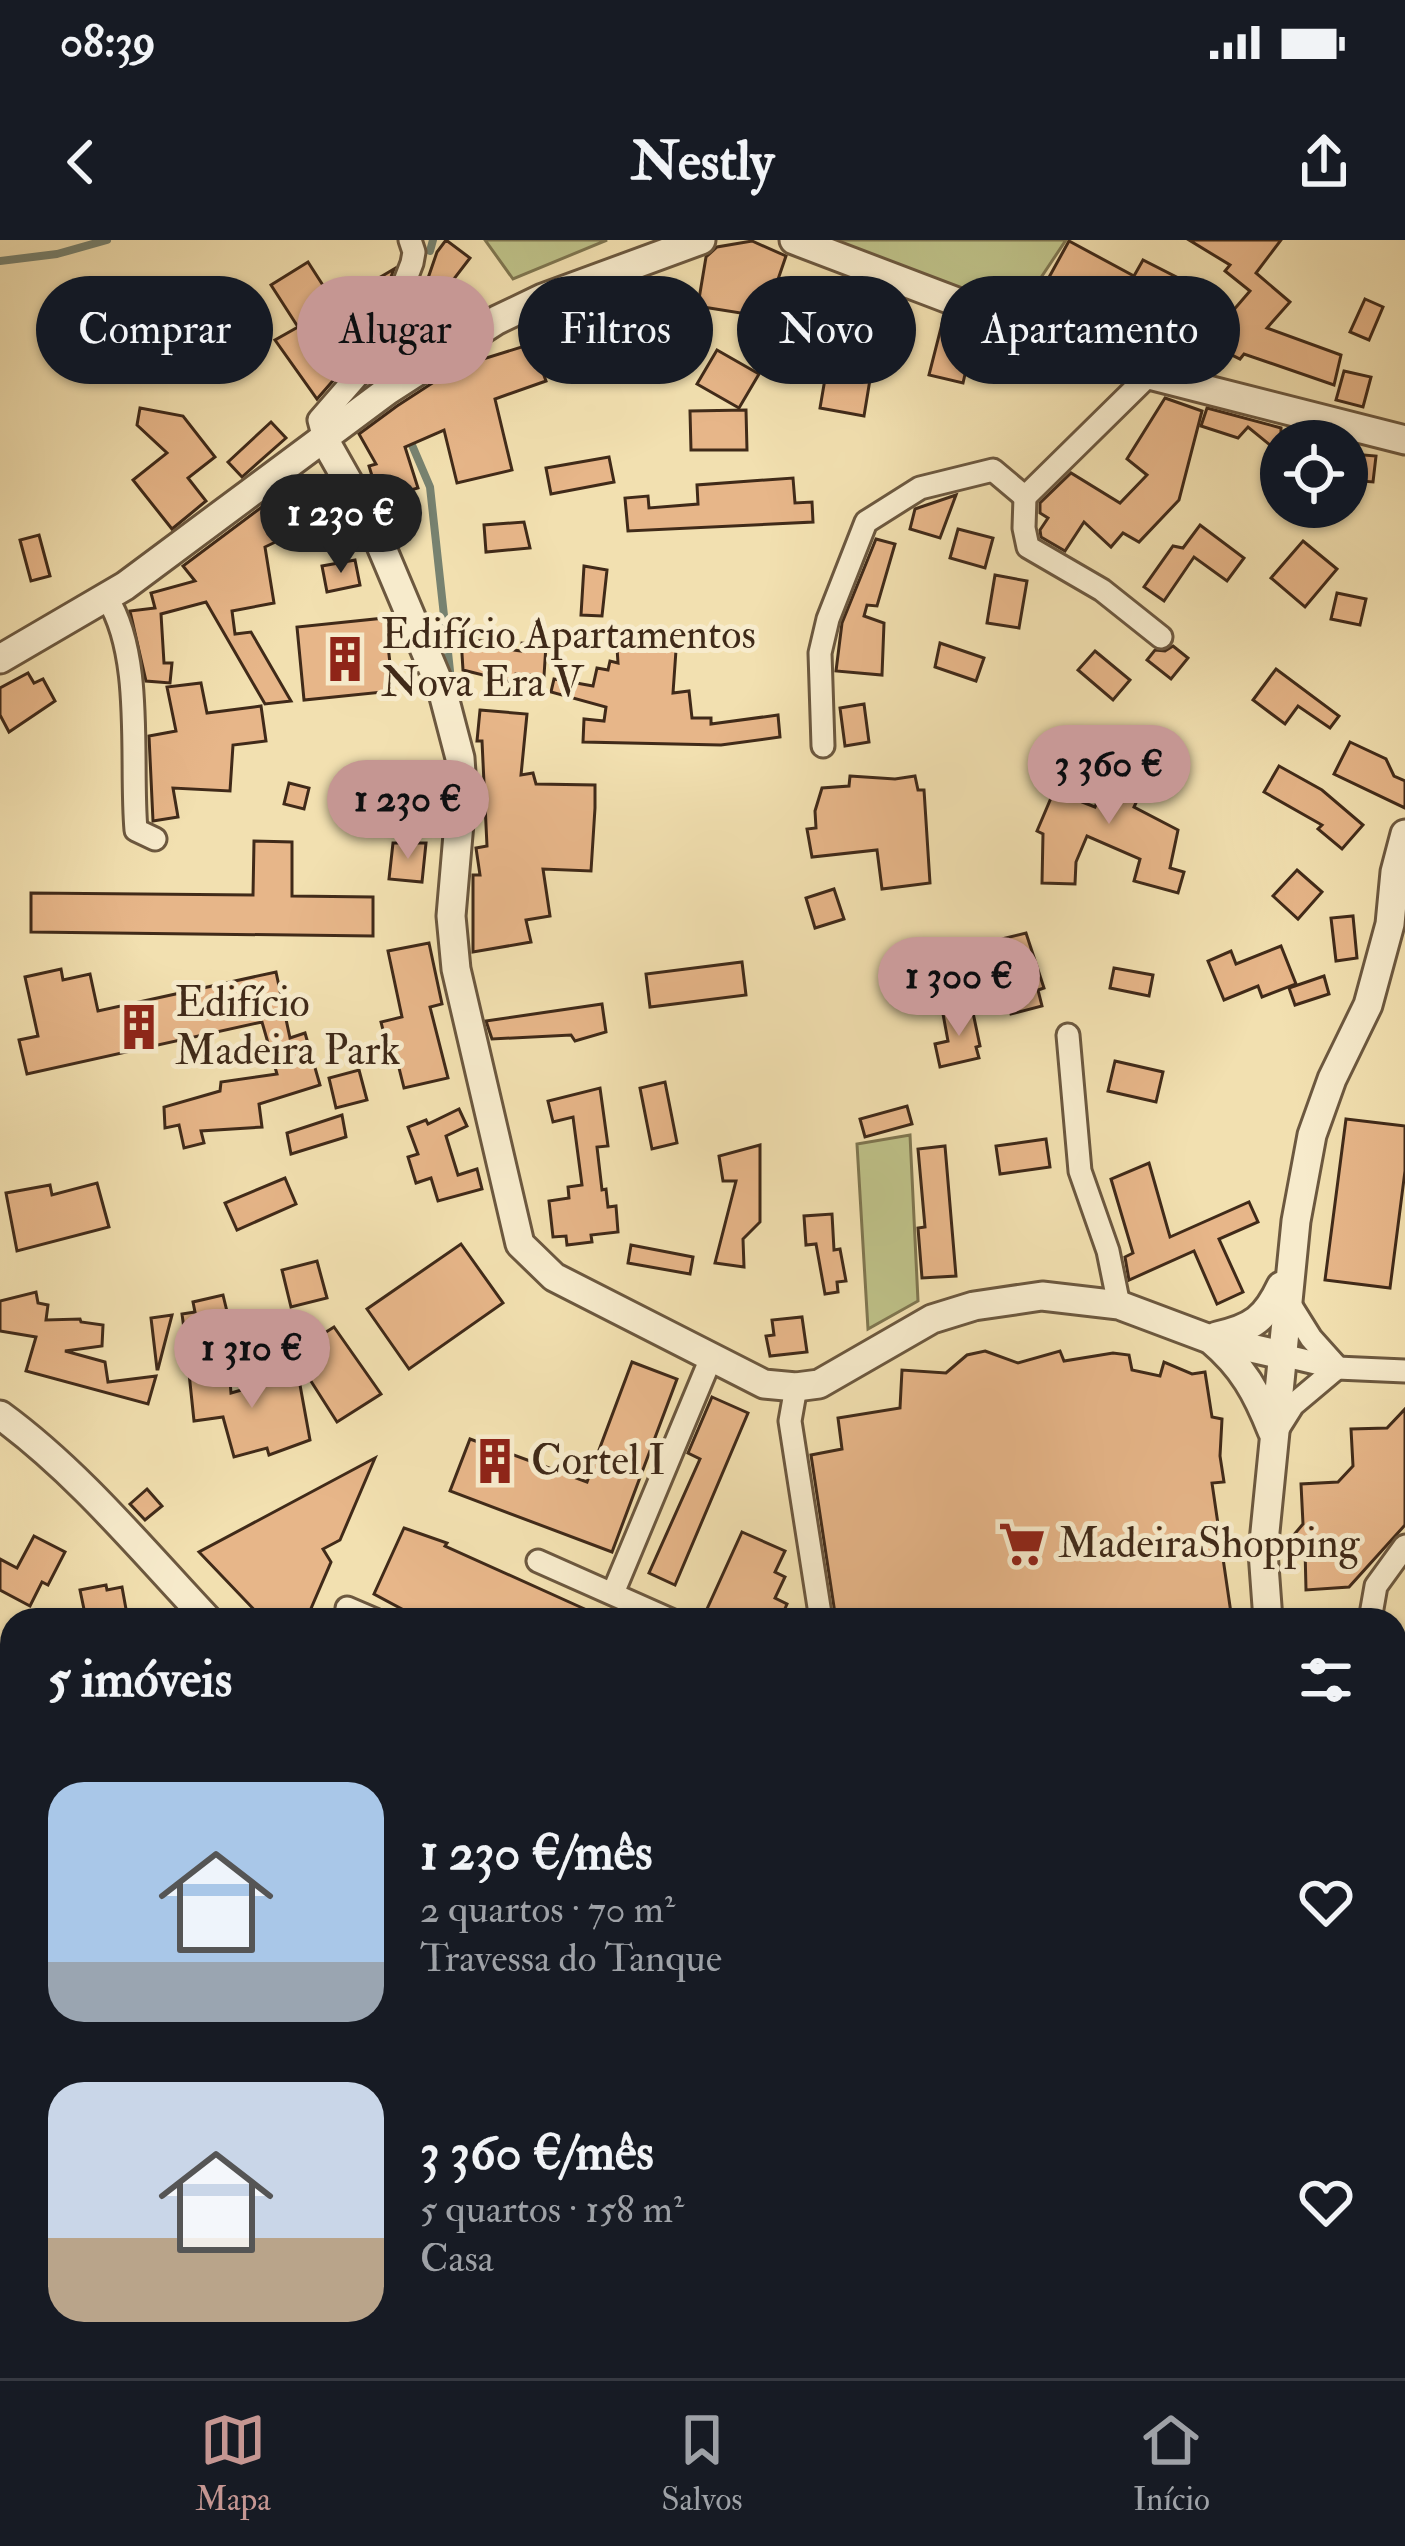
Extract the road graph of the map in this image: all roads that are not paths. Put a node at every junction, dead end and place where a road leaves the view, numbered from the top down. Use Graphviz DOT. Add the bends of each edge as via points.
graph roads {
  1 [pos="410,240"];
  2 [pos="701,240"];
  3 [pos="794,240"];
  4 [pos="940,296"];
  5 [pos="1140,384"];
  6 [pos="1184,384"];
  7 [pos="324,439"];
  8 [pos="1405,440"];
  9 [pos="1024,497"];
  10 [pos="106,598"];
  11 [pos="1161,637"];
  12 [pos="0,659"];
  13 [pos="823,746"];
  14 [pos="1405,834"];
  15 [pos="155,839"];
  16 [pos="1068,1035"];
  17 [pos="1289,1268"];
  18 [pos="1286,1298"];
  19 [pos="1119,1305"];
  20 [pos="1208,1338"];
  21 [pos="1282,1354"];
  22 [pos="711,1358"];
  23 [pos="1405,1371"];
  24 [pos="1329,1375"];
  25 [pos="796,1387"];
  26 [pos="0,1415"];
  27 [pos="1274,1436"];
  28 [pos="1405,1546"];
  29 [pos="538,1561"];
  30 [pos="613,1593"];
  31 [pos="197,1608"];
  32 [pos="645,1608"];
  33 [pos="818,1608"];
  34 [pos="1266,1608"];
  35 [pos="1372,1608"];
  1 -- 7 [label="street" via="412,263 378,352 320,420"];
  2 -- 7 [label="street" via="497,320"];
  3 -- 4 [label="street"];
  5 -- 9 [label="street"];
  6 -- 8 [label="street"];
  7 -- 10 [label="street"];
  7 -- 22 [label="street" via="371,522 443,693 460,758 451,916 456,969 520,1244 554,1277"];
  9 -- 11 [label="street" via="1028,548 1102,590"];
  9 -- 13 [label="street" via="994,470 920,488 866,522 820,653"];
  10 -- 12 [label="street"];
  10 -- 15 [label="street" via="132,698 136,830"];
  14 -- 17 [label="street" via="1368,1005 1312,1135"];
  16 -- 19 [label="street" via="1080,1171"];
  17 -- 18 [label="street"];
  17 -- 20 [label="street" via="1258,1323"];
  18 -- 21 [label="street"];
  18 -- 24 [label="street"];
  19 -- 20 [label="street"];
  19 -- 25 [label="street" via="1042,1296 974,1306 902,1333 819,1384"];
  20 -- 21 [label="street"];
  20 -- 27 [label="street" via="1243,1370"];
  21 -- 24 [label="street"];
  21 -- 27 [label="street"];
  22 -- 25 [label="street" via="764,1384"];
  22 -- 30 [label="street"];
  23 -- 24 [label="street"];
  24 -- 27 [label="street"];
  25 -- 33 [label="street" via="790,1421"];
  26 -- 31 [label="street"];
  27 -- 34 [label="street"];
  28 -- 35 [label="street" via="1376,1586"];
  29 -- 30 [label="street"];
  30 -- 32 [label="street"];
}
